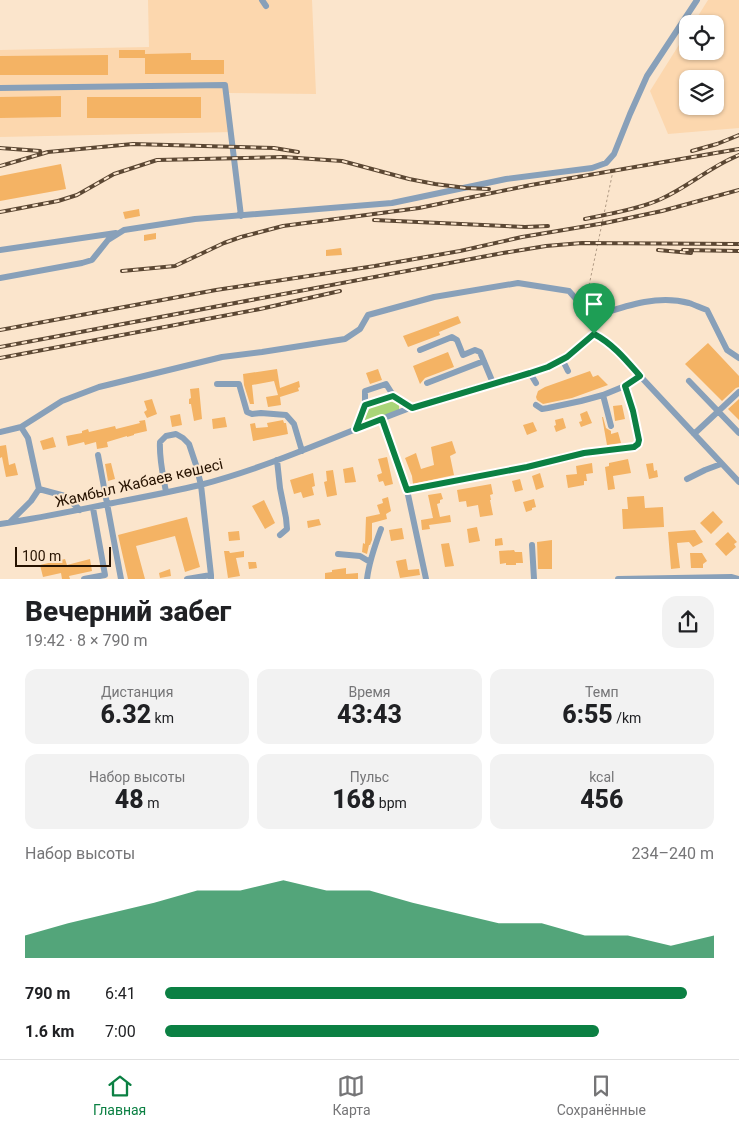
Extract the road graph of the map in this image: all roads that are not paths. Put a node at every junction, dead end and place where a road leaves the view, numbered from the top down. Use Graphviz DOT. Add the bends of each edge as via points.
graph roads {
  1 [pos="697,0"];
  2 [pos="0,88"];
  3 [pos="241,216"];
  4 [pos="119,233"];
  5 [pos="0,250"];
  6 [pos="0,278"];
  7 [pos="592,317"];
  8 [pos="594,334"];
  9 [pos="420,350"];
  10 [pos="739,358"];
  11 [pos="562,359"];
  12 [pos="484,361"];
  13 [pos="568,371"];
  14 [pos="530,373"];
  15 [pos="640,376"];
  16 [pos="689,381"];
  17 [pos="427,383"];
  18 [pos="536,383"];
  19 [pos="217,384"];
  20 [pos="493,384"];
  21 [pos="625,386"];
  22 [pos="739,392"];
  23 [pos="604,395"];
  24 [pos="393,396"];
  25 [pos="365,405"];
  26 [pos="536,405"];
  27 [pos="412,408"];
  28 [pos="719,412"];
  29 [pos="382,419"];
  30 [pos="610,426"];
  31 [pos="21,427"];
  32 [pos="356,429"];
  33 [pos="0,432"];
  34 [pos="739,433"];
  35 [pos="694,434"];
  36 [pos="302,451"];
  37 [pos="98,454"];
  38 [pos="277,460"];
  39 [pos="721,464"];
  40 [pos="737,477"];
  41 [pos="687,479"];
  42 [pos="201,484"];
  43 [pos="39,489"];
  44 [pos="407,490"];
  45 [pos="166,492"];
  46 [pos="107,504"];
  47 [pos="92,508"];
  48 [pos="80,510"];
  49 [pos="9,523"];
  50 [pos="0,524"];
  51 [pos="381,529"];
  52 [pos="280,536"];
  53 [pos="532,546"];
  54 [pos="338,554"];
  55 [pos="370,562"];
  56 [pos="211,577"];
  57 [pos="676,578"];
  58 [pos="84,579"];
  59 [pos="121,579"];
  60 [pos="187,579"];
  61 [pos="367,579"];
  62 [pos="426,579"];
  63 [pos="534,579"];
  64 [pos="618,579"];
  65 [pos="738,579"];
  1 -- 3 [label="street" via="647,76 614,154 606,163 592,168 506,179 392,203"];
  2 -- 3 [label="street" via="225,85"];
  3 -- 4 [label="street" via="195,219"];
  4 -- 5 [label="street"];
  4 -- 6 [label="street" via="108,240 92,260"];
  7 -- 8 [label="street"];
  7 -- 10 [label="street" via="635,303 664,300 688,303 707,310 728,350"];
  7 -- 31 [label="street" via="569,291 518,283 434,297 368,315 360,328 344,338 222,357 99,387 62,401"];
  8 -- 11 [label="street, Жамбыл Жабаев көшесі"];
  8 -- 15 [label="street" via="614,347"];
  9 -- 12 [label="street" via="452,337 457,340 463,355 475,350 480,352"];
  11 -- 13 [label="street"];
  11 -- 14 [label="street, Жамбыл Жабаев көшесі"];
  12 -- 17 [label="street"];
  12 -- 20 [label="street"];
  14 -- 18 [label="street"];
  14 -- 20 [label="street, Жамбыл Жабаев көшесі"];
  15 -- 21 [label="street"];
  15 -- 35 [label="street"];
  16 -- 28 [label="street"];
  19 -- 36 [label="street" via="239,384 247,412 286,415 294,424"];
  20 -- 27 [label="street, Жамбыл Жабаев көшесі"];
  21 -- 23 [label="street"];
  21 -- 44 [label="street" via="639,440 634,447 584,453"];
  22 -- 28 [label="street"];
  23 -- 26 [label="street" via="548,408"];
  23 -- 30 [label="street"];
  24 -- 25 [label="street"];
  24 -- 25 [label="street" via="386,384 365,391"];
  24 -- 27 [label="street"];
  25 -- 32 [label="street"];
  27 -- 29 [label="street, Жамбыл Жабаев көшесі"];
  28 -- 34 [label="street"];
  28 -- 35 [label="street"];
  29 -- 32 [label="street, Жамбыл Жабаев көшесі"];
  29 -- 44 [label="street"];
  31 -- 33 [label="street"];
  31 -- 43 [label="street" via="28,438"];
  32 -- 36 [label="street, Жамбыл Жабаев көшесі"];
  35 -- 39 [label="street"];
  36 -- 38 [label="street, Жамбыл Жабаев көшесі"];
  37 -- 46 [label="street"];
  38 -- 42 [label="street, Жамбыл Жабаев көшесі"];
  38 -- 52 [label="street" via="287,529"];
  39 -- 40 [label="street"];
  39 -- 41 [label="street"];
  42 -- 45 [label="street, Жамбыл Жабаев көшесі"];
  42 -- 45 [label="street" via="189,444 176,434 166,436 160,442"];
  42 -- 56 [label="street"];
  43 -- 48 [label="street" via="65,496"];
  43 -- 49 [label="street"];
  44 -- 62 [label="street"];
  45 -- 46 [label="street, Жамбыл Жабаев көшесі"];
  46 -- 47 [label="street, Жамбыл Жабаев көшесі"];
  46 -- 59 [label="street"];
  47 -- 48 [label="street, Жамбыл Жабаев көшесі"];
  47 -- 58 [label="street" via="105,575"];
  48 -- 49 [label="street, Жамбыл Жабаев көшесі"];
  49 -- 50 [label="street, Жамбыл Жабаев көшесі"];
  51 -- 55 [label="street"];
  53 -- 63 [label="street"];
  54 -- 55 [label="street" via="360,556"];
  55 -- 61 [label="street"];
  56 -- 60 [label="street"];
  57 -- 64 [label="street"];
  57 -- 65 [label="street"];
}
